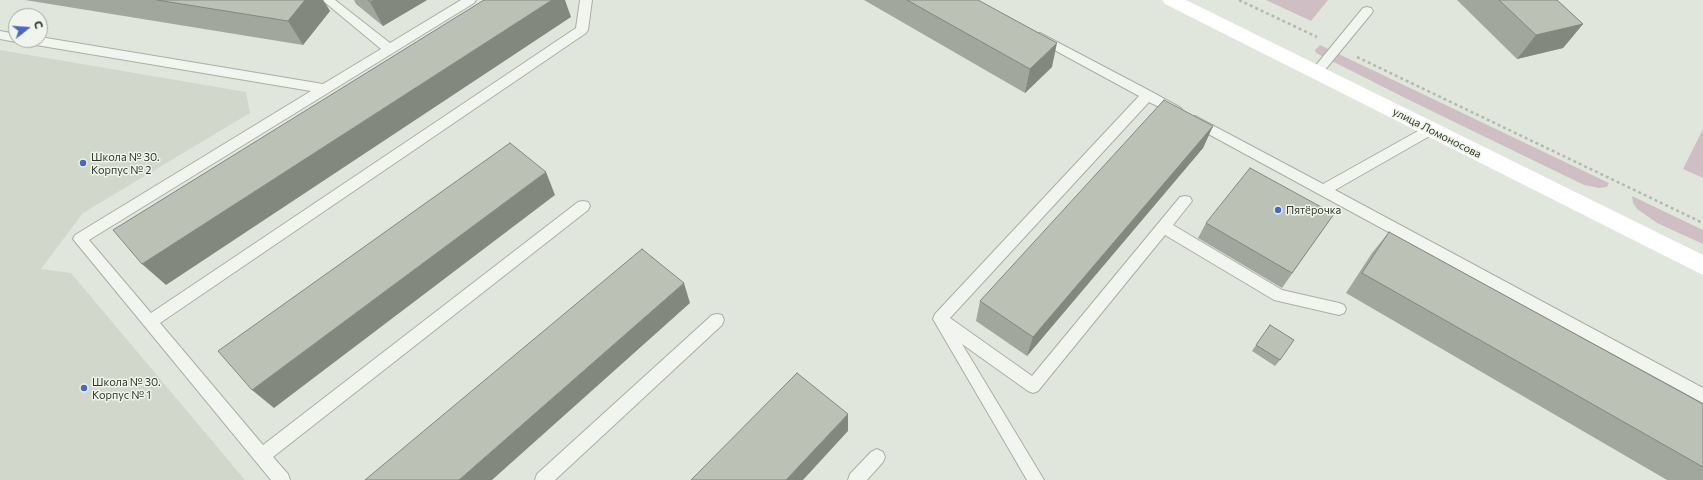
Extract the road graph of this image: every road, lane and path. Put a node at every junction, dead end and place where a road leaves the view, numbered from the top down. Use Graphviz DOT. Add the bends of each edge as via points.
graph roads {
  1 [pos="328,0"];
  2 [pos="470,0"];
  3 [pos="586,0"];
  4 [pos="1171,0"];
  5 [pos="1239,0"];
  6 [pos="1367,11"];
  7 [pos="1029,30"];
  8 [pos="48,43"];
  9 [pos="1337,47"];
  10 [pos="389,49"];
  11 [pos="1316,73"];
  12 [pos="325,89"];
  13 [pos="1148,95"];
  14 [pos="1430,130"];
  15 [pos="1324,190"];
  16 [pos="1185,201"];
  17 [pos="583,206"];
  18 [pos="1703,223"];
  19 [pos="1164,227"];
  20 [pos="1703,266"];
  21 [pos="1339,309"];
  22 [pos="940,319"];
  23 [pos="717,320"];
  24 [pos="149,322"];
  25 [pos="1703,396"];
  26 [pos="262,456"];
  27 [pos="877,457"];
  28 [pos="282,480"];
  29 [pos="543,480"];
  30 [pos="856,480"];
  31 [pos="1036,480"];
  1 -- 10 [label="lane"];
  2 -- 10 [label="lane"];
  3 -- 24 [label="lane" via="582,30"];
  4 -- 11 [label="main road, улица Ломоносова"];
  5 -- 9 [label="path"];
  6 -- 9 [label="lane"];
  7 -- 13 [label="lane"];
  8 -- 12 [label="lane"];
  9 -- 11 [label="lane"];
  9 -- 18 [label="path"];
  10 -- 12 [label="lane"];
  11 -- 14 [label="main road, улица Ломоносова"];
  12 -- 24 [label="lane" via="80,240"];
  13 -- 15 [label="lane"];
  13 -- 22 [label="lane"];
  14 -- 15 [label="lane"];
  14 -- 20 [label="main road, улица Ломоносова"];
  15 -- 25 [label="lane"];
  16 -- 19 [label="lane"];
  17 -- 26 [label="lane"];
  19 -- 21 [label="lane" via="1279,296"];
  19 -- 22 [label="lane" via="1033,386"];
  22 -- 31 [label="lane"];
  23 -- 29 [label="lane"];
  24 -- 26 [label="lane"];
  26 -- 28 [label="lane"];
  27 -- 30 [label="lane"];
}
